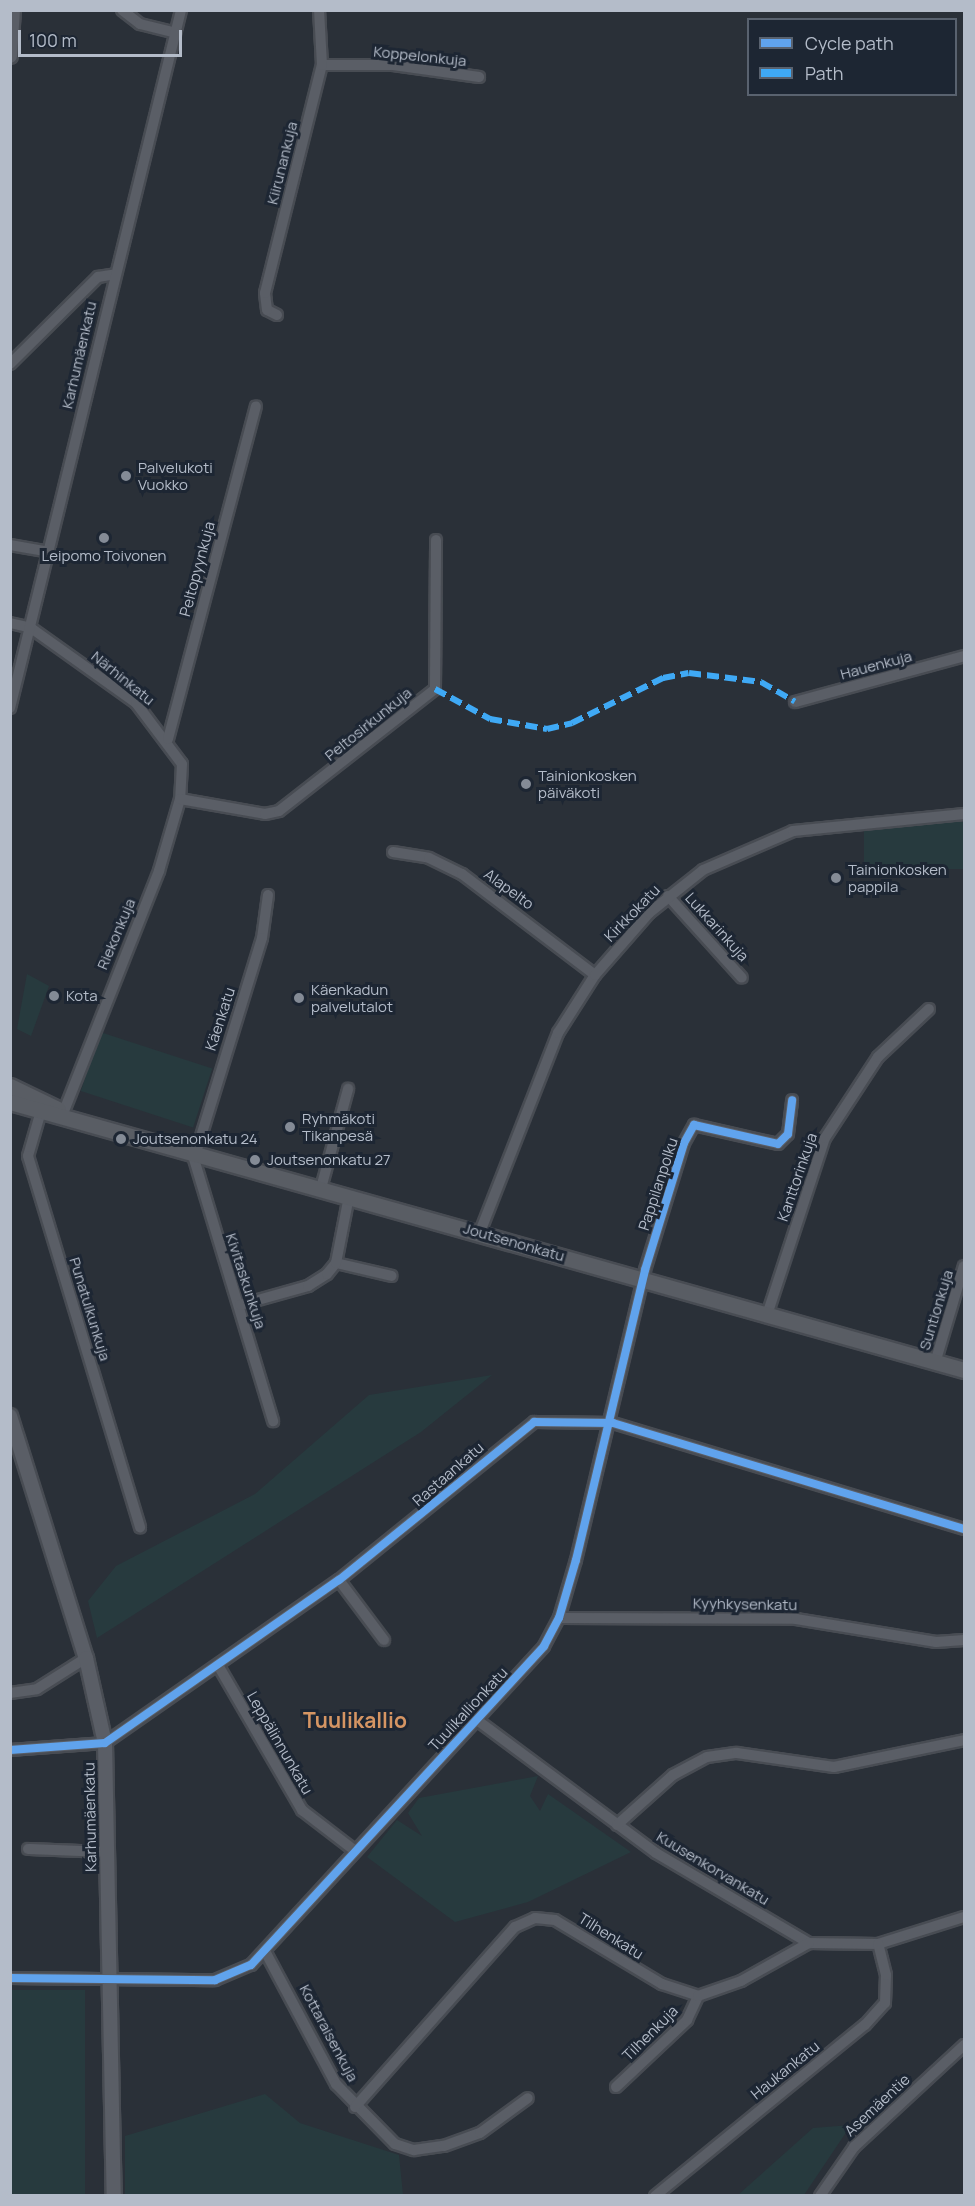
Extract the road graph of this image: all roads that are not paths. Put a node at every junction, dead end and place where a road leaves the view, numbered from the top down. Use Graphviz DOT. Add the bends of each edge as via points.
graph roads {
  1 [pos="13,10"];
  2 [pos="122,10"];
  3 [pos="181,10"];
  4 [pos="318,10"];
  5 [pos="175,33"];
  6 [pos="10,56"];
  7 [pos="322,65"];
  8 [pos="479,77"];
  9 [pos="116,274"];
  10 [pos="277,315"];
  11 [pos="10,364"];
  12 [pos="256,406"];
  13 [pos="436,540"];
  14 [pos="10,545"];
  15 [pos="49,552"];
  16 [pos="10,623"];
  17 [pos="31,628"];
  18 [pos="964,656"];
  19 [pos="795,702"];
  20 [pos="10,708"];
  21 [pos="168,739"];
  22 [pos="182,764"];
  23 [pos="180,799"];
  24 [pos="964,814"];
  25 [pos="393,852"];
  26 [pos="268,895"];
  27 [pos="668,896"];
  28 [pos="596,975"];
  29 [pos="742,978"];
  30 [pos="929,1009"];
  31 [pos="10,1086"];
  32 [pos="348,1089"];
  33 [pos="792,1100"];
  34 [pos="10,1102"];
  35 [pos="43,1104"];
  36 [pos="63,1113"];
  37 [pos="194,1150"];
  38 [pos="321,1188"];
  39 [pos="350,1196"];
  40 [pos="480,1232"];
  41 [pos="336,1263"];
  42 [pos="964,1266"];
  43 [pos="392,1276"];
  44 [pos="644,1280"];
  45 [pos="240,1305"];
  46 [pos="767,1315"];
  47 [pos="935,1363"];
  48 [pos="964,1370"];
  49 [pos="10,1416"];
  50 [pos="273,1421"];
  51 [pos="613,1423"];
  52 [pos="140,1528"];
  53 [pos="964,1529"];
  54 [pos="339,1580"];
  55 [pos="559,1618"];
  56 [pos="964,1640"];
  57 [pos="384,1641"];
  58 [pos="86,1658"];
  59 [pos="218,1665"];
  60 [pos="10,1693"];
  61 [pos="477,1719"];
  62 [pos="964,1740"];
  63 [pos="105,1743"];
  64 [pos="10,1750"];
  65 [pos="617,1825"];
  66 [pos="27,1849"];
  67 [pos="354,1850"];
  68 [pos="107,1852"];
  69 [pos="964,1917"];
  70 [pos="808,1943"];
  71 [pos="878,1944"];
  72 [pos="266,1953"];
  73 [pos="10,1978"];
  74 [pos="111,1980"];
  75 [pos="698,1996"];
  76 [pos="964,2045"];
  77 [pos="616,2087"];
  78 [pos="528,2098"];
  79 [pos="355,2107"];
  80 [pos="114,2196"];
  81 [pos="655,2196"];
  82 [pos="820,2196"];
  1 -- 6 [label="street"];
  2 -- 5 [label="street" via="140,24"];
  3 -- 5 [label="street, Karhumäenkatu"];
  4 -- 7 [label="street, Kiirunankuja"];
  5 -- 9 [label="street, Karhumäenkatu"];
  7 -- 8 [label="street, Koppelonkuja" via="393,65"];
  7 -- 10 [label="street, Kiirunankuja" via="265,294 267,310"];
  9 -- 11 [label="street" via="98,277"];
  9 -- 15 [label="street, Karhumäenkatu"];
  12 -- 21 [label="street, Peltopyynkuja"];
  13 -- 23 [label="street, Peltosirkunkuja" via="435,689 279,811 265,814"];
  14 -- 15 [label="street"];
  15 -- 17 [label="street, Karhumäenkatu"];
  16 -- 17 [label="street"];
  17 -- 20 [label="street, Karhumäenkatu"];
  17 -- 21 [label="street, Närhinkatu" via="136,703"];
  18 -- 19 [label="street, Hauenkuja"];
  21 -- 22 [label="street, Närhinkatu"];
  22 -- 23 [label="street, Riekonkuja"];
  23 -- 36 [label="street, Riekonkuja" via="159,871"];
  24 -- 27 [label="street, Kirkkokatu" via="794,831 732,854"];
  25 -- 28 [label="street, Alapelto" via="429,858 462,874"];
  26 -- 37 [label="street, Käenkatu" via="262,938"];
  27 -- 28 [label="street, Kirkkokatu"];
  27 -- 29 [label="street, Lukkarinkuja"];
  28 -- 40 [label="street, Kirkkokatu" via="550,1051"];
  30 -- 46 [label="street, Kanttorinkuja" via="878,1057 825,1138"];
  31 -- 35 [label="main road, Joutsenonkatu"];
  32 -- 38 [label="street"];
  33 -- 44 [label="street, Pappilanpolku" via="788,1134 778,1144 694,1125 684,1143"];
  34 -- 35 [label="main road, Joutsenonkatu"];
  35 -- 36 [label="main road, Joutsenonkatu"];
  35 -- 52 [label="street, Punatulkunkuja" via="28,1156"];
  36 -- 37 [label="main road, Joutsenonkatu"];
  37 -- 38 [label="main road, Joutsenonkatu"];
  37 -- 45 [label="street, Kivitaskunkuja" via="207,1212"];
  38 -- 39 [label="main road, Joutsenonkatu"];
  39 -- 40 [label="main road, Joutsenonkatu"];
  39 -- 41 [label="street"];
  40 -- 44 [label="main road, Joutsenonkatu"];
  41 -- 43 [label="street"];
  41 -- 45 [label="street" via="308,1286"];
  42 -- 47 [label="street, Suntionkuja"];
  44 -- 46 [label="main road, Joutsenonkatu"];
  44 -- 51 [label="street, Tuulikallionkatu"];
  45 -- 50 [label="street, Kivitaskunkuja"];
  46 -- 47 [label="main road, Joutsenonkatu"];
  47 -- 48 [label="main road, Joutsenonkatu"];
  49 -- 58 [label="street, Karhumäenkatu"];
  51 -- 53 [label="street, Rastaankatu"];
  51 -- 54 [label="street, Rastaankatu" via="534,1422"];
  51 -- 55 [label="street, Tuulikallionkatu"];
  54 -- 57 [label="street"];
  54 -- 59 [label="street, Rastaankatu"];
  55 -- 56 [label="street, Kyyhkysenkatu" via="796,1619 936,1642"];
  55 -- 61 [label="street, Tuulikallionkatu" via="544,1646"];
  58 -- 60 [label="street" via="37,1689"];
  58 -- 63 [label="street, Karhumäenkatu"];
  59 -- 63 [label="street, Rastaankatu"];
  59 -- 67 [label="street, Leppälinnunkatu" via="302,1810"];
  61 -- 65 [label="street, Kuusenkorvankatu"];
  61 -- 67 [label="street, Tuulikallionkatu"];
  62 -- 65 [label="street" via="834,1767 737,1753 707,1757 673,1775"];
  63 -- 64 [label="street"];
  63 -- 68 [label="street, Karhumäenkatu"];
  65 -- 70 [label="street, Kuusenkorvankatu"];
  66 -- 68 [label="street"];
  67 -- 72 [label="street, Tuulikallionkatu"];
  68 -- 74 [label="street, Karhumäenkatu"];
  69 -- 71 [label="street"];
  70 -- 71 [label="street"];
  70 -- 75 [label="street" via="741,1981"];
  71 -- 81 [label="street, Haukankatu" via="886,1975 885,2003 866,2025"];
  72 -- 74 [label="street, Tuulikallionkatu" via="215,1980"];
  72 -- 79 [label="street, Kottaraisenkuja" via="336,2084"];
  73 -- 74 [label="street, Tuulikallionkatu"];
  74 -- 80 [label="street, Karhumäenkatu"];
  75 -- 77 [label="street, Tilhenkuja" via="687,2020"];
  75 -- 79 [label="street, Tilhenkatu" via="662,1984 555,1920 535,1918 515,1927"];
  76 -- 82 [label="street, Asemäentie" via="854,2147"];
  78 -- 79 [label="street, Kottaraisenkuja" via="480,2133 414,2150 395,2144"];
}
